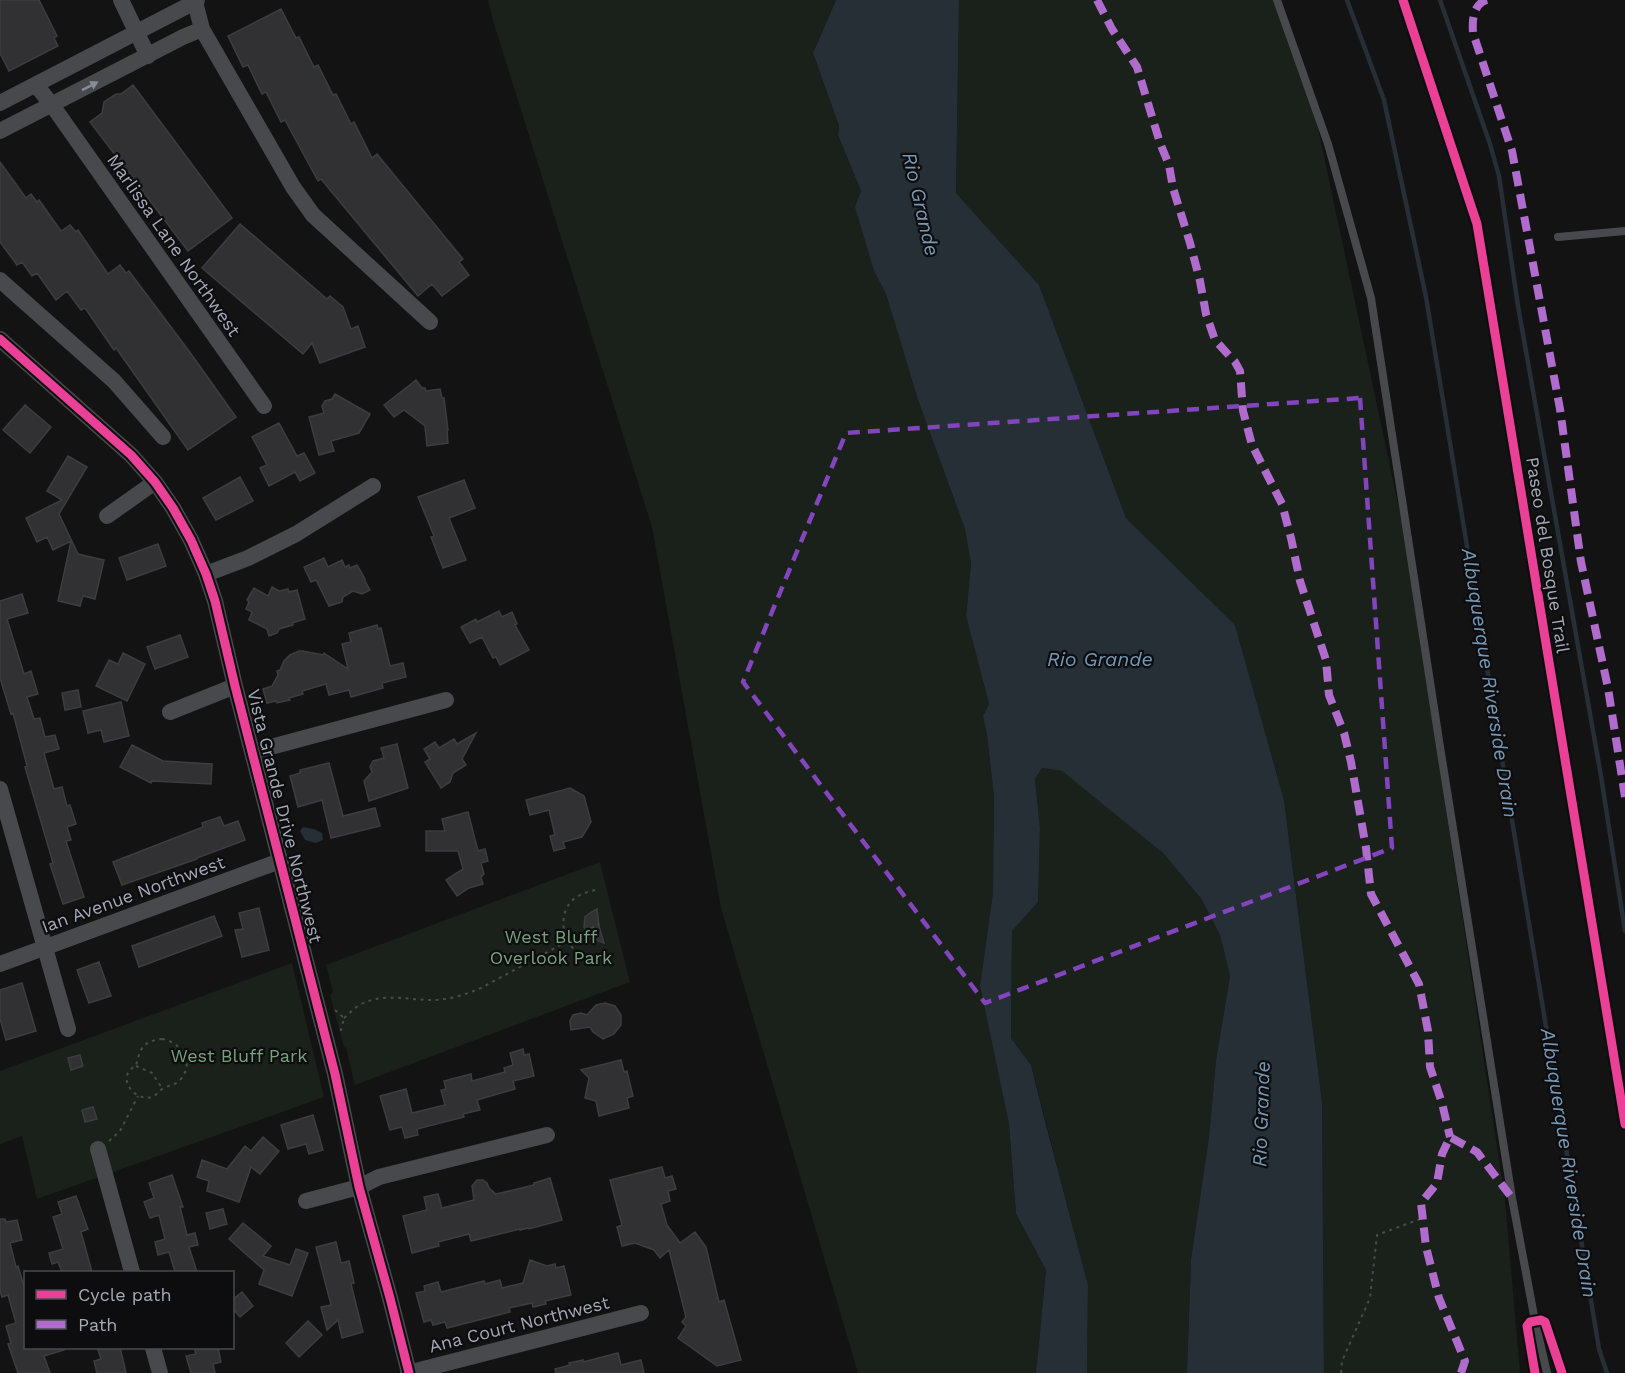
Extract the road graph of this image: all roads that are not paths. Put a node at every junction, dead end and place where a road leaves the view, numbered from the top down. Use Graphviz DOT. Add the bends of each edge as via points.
graph roads {
  1 [pos="121,0"];
  2 [pos="1277,0"];
  3 [pos="196,1"];
  4 [pos="201,29"];
  5 [pos="137,32"];
  6 [pos="148,56"];
  7 [pos="36,85"];
  8 [pos="1,100"];
  9 [pos="52,105"];
  10 [pos="7,128"];
  11 [pos="1625,231"];
  12 [pos="1558,237"];
  13 [pos="0,280"];
  14 [pos="430,322"];
  15 [pos="0,339"];
  16 [pos="264,406"];
  17 [pos="163,437"];
  18 [pos="155,482"];
  19 [pos="373,486"];
  20 [pos="107,516"];
  21 [pos="206,574"];
  22 [pos="235,686"];
  23 [pos="446,700"];
  24 [pos="170,712"];
  25 [pos="252,752"];
  26 [pos="0,789"];
  27 [pos="280,861"];
  28 [pos="45,948"];
  29 [pos="0,964"];
  30 [pos="68,1029"];
  31 [pos="547,1135"];
  32 [pos="98,1149"];
  33 [pos="359,1187"];
  34 [pos="306,1201"];
  35 [pos="132,1271"];
  36 [pos="641,1313"];
  37 [pos="153,1349"];
  38 [pos="159,1373"];
  39 [pos="409,1373"];
  40 [pos="1547,1373"];
  1 -- 5 [label="street"];
  2 -- 40 [label="lane" via="1328,144 1371,298 1512,1198"];
  3 -- 4 [label="street"];
  3 -- 5 [label="street"];
  4 -- 6 [label="street"];
  4 -- 14 [label="street" via="313,215"];
  5 -- 6 [label="street"];
  5 -- 7 [label="street"];
  9 -- 6 [label="street, one-way"];
  7 -- 8 [label="street"];
  7 -- 9 [label="street, Marlissa Lane Northwest"];
  8 -- 10 [label="street"];
  9 -- 10 [label="street"];
  9 -- 16 [label="street, Marlissa Lane Northwest"];
  11 -- 12 [label="lane"];
  13 -- 17 [label="street" via="114,381"];
  15 -- 18 [label="street, Vista Grande Drive Northwest" via="131,455"];
  18 -- 20 [label="street"];
  18 -- 21 [label="street, Vista Grande Drive Northwest" via="191,540"];
  19 -- 21 [label="street" via="296,534"];
  21 -- 22 [label="street, Vista Grande Drive Northwest"];
  22 -- 24 [label="street"];
  22 -- 25 [label="street, Vista Grande Drive Northwest"];
  23 -- 25 [label="street"];
  25 -- 27 [label="street, Vista Grande Drive Northwest"];
  26 -- 28 [label="street"];
  27 -- 28 [label="street, Ian Avenue Northwest"];
  27 -- 33 [label="street, Vista Grande Drive Northwest"];
  28 -- 29 [label="street, Ian Avenue Northwest"];
  28 -- 30 [label="street"];
  31 -- 33 [label="street" via="379,1176"];
  32 -- 35 [label="street"];
  33 -- 34 [label="street"];
  33 -- 39 [label="street, Vista Grande Drive Northwest"];
  36 -- 39 [label="street, Ana Court Northwest"];
  37 -- 38 [label="street"];
}
